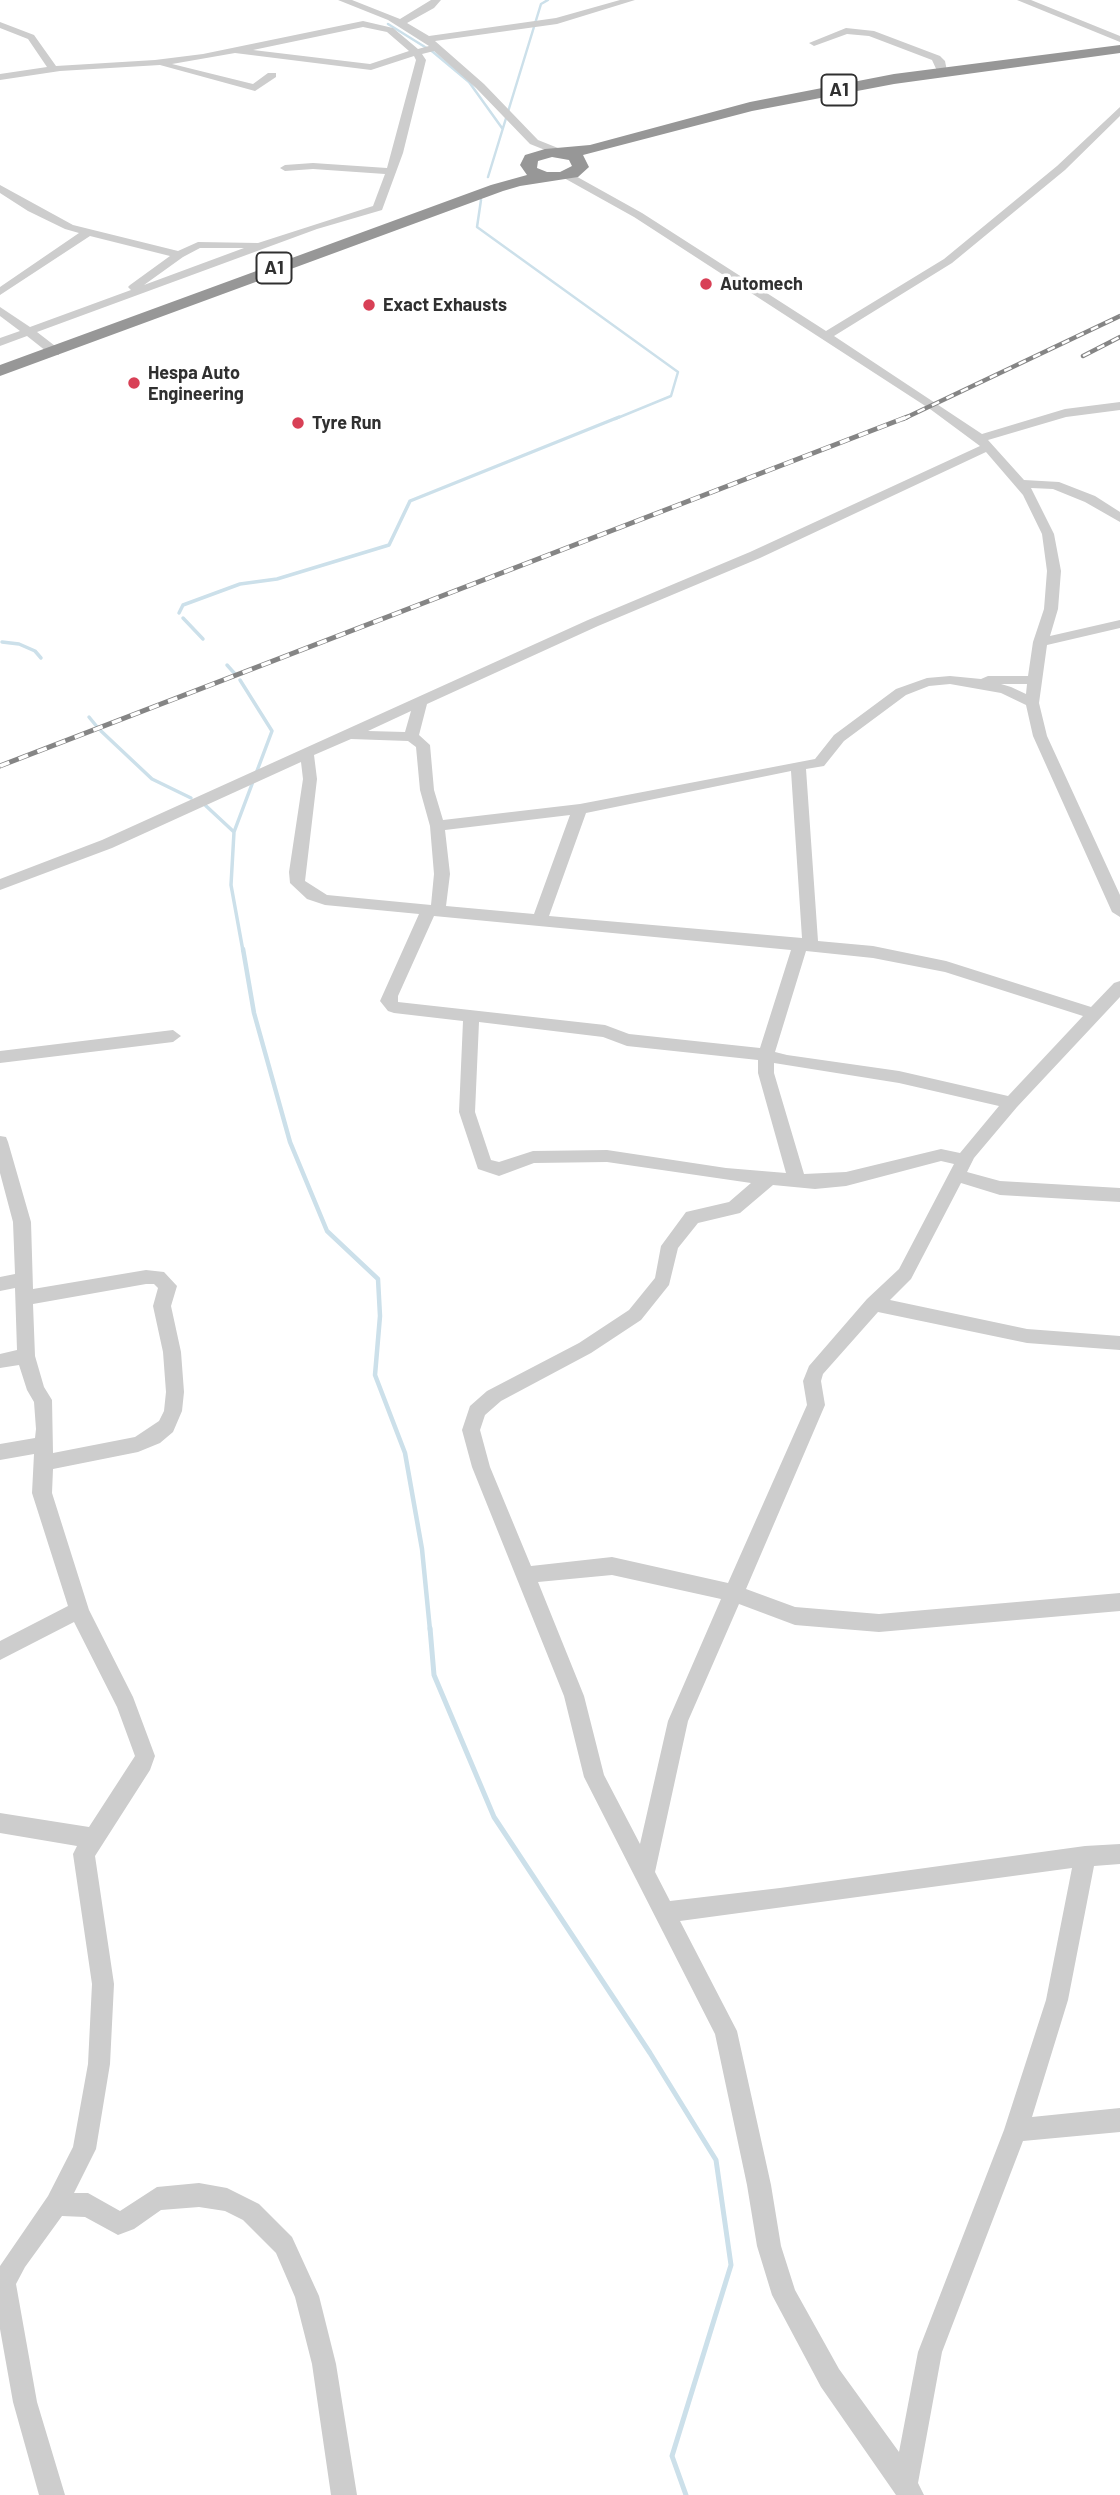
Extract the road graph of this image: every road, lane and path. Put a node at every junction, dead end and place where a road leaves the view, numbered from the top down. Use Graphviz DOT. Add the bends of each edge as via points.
graph roads {
  1 [pos="343,0"];
  2 [pos="630,0"];
  3 [pos="1022,0"];
  4 [pos="430,21"];
  5 [pos="401,23"];
  6 [pos="0,25"];
  7 [pos="1120,39"];
  8 [pos="814,43"];
  9 [pos="438,47"];
  10 [pos="1120,49"];
  11 [pos="238,51"];
  12 [pos="416,52"];
  13 [pos="1120,56"];
  14 [pos="203,57"];
  15 [pos="155,63"];
  16 [pos="53,69"];
  17 [pos="942,71"];
  18 [pos="192,72"];
  19 [pos="272,75"];
  20 [pos="0,77"];
  21 [pos="1120,110"];
  22 [pos="526,134"];
  23 [pos="561,152"];
  24 [pos="529,162"];
  25 [pos="285,168"];
  26 [pos="391,171"];
  27 [pos="570,171"];
  28 [pos="0,188"];
  29 [pos="86,233"];
  30 [pos="264,245"];
  31 [pos="179,255"];
  32 [pos="0,292"];
  33 [pos="117,300"];
  34 [pos="0,310"];
  35 [pos="31,332"];
  36 [pos="825,337"];
  37 [pos="0,342"];
  38 [pos="50,348"];
  39 [pos="0,360"];
  40 [pos="0,371"];
  41 [pos="1120,406"];
  42 [pos="985,442"];
  43 [pos="1022,484"];
  44 [pos="1120,518"];
  45 [pos="1120,624"];
  46 [pos="1040,642"];
  47 [pos="1034,680"];
  48 [pos="978,683"];
  49 [pos="421,703"];
  50 [pos="1032,703"];
  51 [pos="349,735"];
  52 [pos="411,737"];
  53 [pos="307,754"];
  54 [pos="799,765"];
  55 [pos="580,809"];
  56 [pos="437,826"];
  57 [pos="0,885"];
  58 [pos="433,911"];
  59 [pos="1120,912"];
  60 [pos="539,921"];
  61 [pos="805,944"];
  62 [pos="1120,987"];
  63 [pos="1094,1014"];
  64 [pos="471,1016"];
  65 [pos="173,1036"];
  66 [pos="766,1055"];
  67 [pos="0,1057"];
  68 [pos="1011,1103"];
  69 [pos="0,1142"];
  70 [pos="960,1167"];
  71 [pos="768,1179"];
  72 [pos="795,1180"];
  73 [pos="1120,1195"];
  74 [pos="0,1284"];
  75 [pos="23,1289"];
  76 [pos="873,1304"];
  77 [pos="1120,1343"];
  78 [pos="26,1356"];
  79 [pos="0,1362"];
  80 [pos="0,1452"];
  81 [pos="43,1453"];
  82 [pos="523,1576"];
  83 [pos="733,1593"];
  84 [pos="1120,1602"];
  85 [pos="79,1610"];
  86 [pos="0,1651"];
  87 [pos="0,1823"];
  88 [pos="92,1838"];
  89 [pos="1120,1854"];
  90 [pos="1085,1856"];
  91 [pos="644,1873"];
  92 [pos="665,1912"];
  93 [pos="1120,2120"];
  94 [pos="1016,2130"];
  95 [pos="56,2204"];
  96 [pos="1,2280"];
  97 [pos="908,2490"];
  98 [pos="52,2495"];
  99 [pos="344,2495"];
  1 -- 5 [label="street"];
  2 -- 4 [label="street" via="536,23"];
  3 -- 7 [label="street"];
  4 -- 5 [label="street"];
  4 -- 5 [label="street"];
  4 -- 9 [label="street"];
  6 -- 16 [label="street" via="31,37"];
  8 -- 17 [label="street" via="846,31 871,33 939,60"];
  9 -- 12 [label="street"];
  9 -- 22 [label="street"];
  10 -- 17 [label="highway, A1"];
  11 -- 12 [label="street" via="371,67"];
  11 -- 12 [label="street" via="363,24 390,30"];
  11 -- 14 [label="street"];
  12 -- 26 [label="street" via="421,60"];
  13 -- 27 [label="highway, A1" via="951,76 812,100 597,155"];
  14 -- 15 [label="street"];
  14 -- 18 [label="street"];
  15 -- 16 [label="street"];
  15 -- 18 [label="street"];
  16 -- 20 [label="street"];
  17 -- 23 [label="highway, A1" via="750,107 591,150"];
  18 -- 19 [label="street" via="255,88"];
  21 -- 36 [label="street" via="1061,168 948,261"];
  22 -- 23 [label="street" via="544,148"];
  22 -- 24 [label="street" via="532,147"];
  23 -- 24 [label="highway, A1" via="543,153"];
  23 -- 27 [label="highway" via="575,156"];
  24 -- 27 [label="highway" via="535,173"];
  24 -- 38 [label="highway, A1" via="453,197 254,266"];
  25 -- 26 [label="street"];
  26 -- 30 [label="street" via="378,208"];
  27 -- 36 [label="street"];
  27 -- 38 [label="highway, A1" via="497,188"];
  28 -- 29 [label="street" via="52,220"];
  29 -- 31 [label="street"];
  29 -- 32 [label="street"];
  30 -- 31 [label="street" via="202,244"];
  30 -- 33 [label="street"];
  31 -- 33 [label="street"];
  33 -- 35 [label="street"];
  34 -- 35 [label="street"];
  35 -- 37 [label="street"];
  35 -- 38 [label="street"];
  36 -- 42 [label="street"];
  38 -- 39 [label="highway, A1"];
  38 -- 40 [label="highway, A1"];
  41 -- 42 [label="street" via="1065,413"];
  42 -- 43 [label="street"];
  42 -- 49 [label="street" via="755,555"];
  43 -- 44 [label="street" via="1055,485"];
  43 -- 46 [label="street" via="1048,534 1055,571 1051,609"];
  45 -- 46 [label="street"];
  46 -- 47 [label="street"];
  47 -- 48 [label="street"];
  47 -- 50 [label="street"];
  48 -- 50 [label="street"];
  48 -- 54 [label="street" via="927,682 901,692 839,738 819,763"];
  49 -- 51 [label="street"];
  49 -- 52 [label="street"];
  50 -- 59 [label="street" via="1040,736"];
  51 -- 52 [label="street"];
  51 -- 53 [label="street"];
  52 -- 56 [label="street" via="423,744 427,790"];
  53 -- 57 [label="street" via="107,844"];
  53 -- 58 [label="street" via="310,779 298,883 325,900"];
  54 -- 55 [label="street"];
  54 -- 61 [label="street"];
  55 -- 56 [label="street"];
  55 -- 60 [label="street"];
  56 -- 58 [label="street" via="442,874"];
  58 -- 60 [label="street"];
  58 -- 64 [label="street" via="388,1001 399,1009"];
  60 -- 61 [label="street"];
  61 -- 63 [label="street" via="911,958"];
  61 -- 66 [label="street"];
  62 -- 63 [label="street"];
  63 -- 68 [label="street"];
  64 -- 66 [label="street"];
  64 -- 71 [label="street" via="467,1112 484,1164 499,1168 533,1157 607,1156"];
  65 -- 67 [label="street"];
  66 -- 68 [label="street" via="899,1077"];
  66 -- 72 [label="street" via="766,1073"];
  68 -- 70 [label="street"];
  69 -- 75 [label="street" via="22,1222"];
  70 -- 72 [label="street" via="941,1155 846,1179"];
  70 -- 73 [label="street" via="1000,1188"];
  70 -- 76 [label="street" via="905,1274"];
  71 -- 72 [label="street"];
  71 -- 82 [label="street" via="734,1208 705,1212 685,1223 670,1246 663,1280 635,1315 585,1348 494,1396 477,1411 471,1430 481,1467"];
  74 -- 75 [label="street"];
  75 -- 78 [label="street"];
  75 -- 81 [label="street" via="146,1277 158,1277 168,1286 162,1306 175,1392 166,1426 138,1444"];
  76 -- 77 [label="street" via="1027,1336"];
  76 -- 83 [label="street" via="814,1371 811,1381 816,1405"];
  78 -- 79 [label="street"];
  78 -- 81 [label="street" via="43,1400"];
  80 -- 81 [label="street"];
  81 -- 85 [label="street" via="42,1493"];
  82 -- 83 [label="street" via="612,1566"];
  82 -- 91 [label="street" via="573,1696 594,1777"];
  83 -- 84 [label="street" via="794,1616 879,1623"];
  83 -- 91 [label="street" via="678,1721"];
  85 -- 86 [label="street"];
  85 -- 88 [label="street" via="126,1703 145,1756"];
  87 -- 88 [label="street"];
  88 -- 95 [label="street" via="83,1854 103,1984 99,2064 84,2149"];
  89 -- 90 [label="street"];
  90 -- 92 [label="street"];
  90 -- 94 [label="street" via="1057,2000"];
  91 -- 92 [label="street"];
  92 -- 97 [label="street" via="726,2031 769,2246 784,2295 830,2378"];
  93 -- 94 [label="street"];
  94 -- 97 [label="street" via="930,2352"];
  95 -- 96 [label="street"];
  95 -- 99 [label="street" via="88,2205 118,2223 157,2199 199,2195 227,2200 251,2212 284,2245 307,2296 324,2364"];
  96 -- 98 [label="street" via="25,2402"];
}
